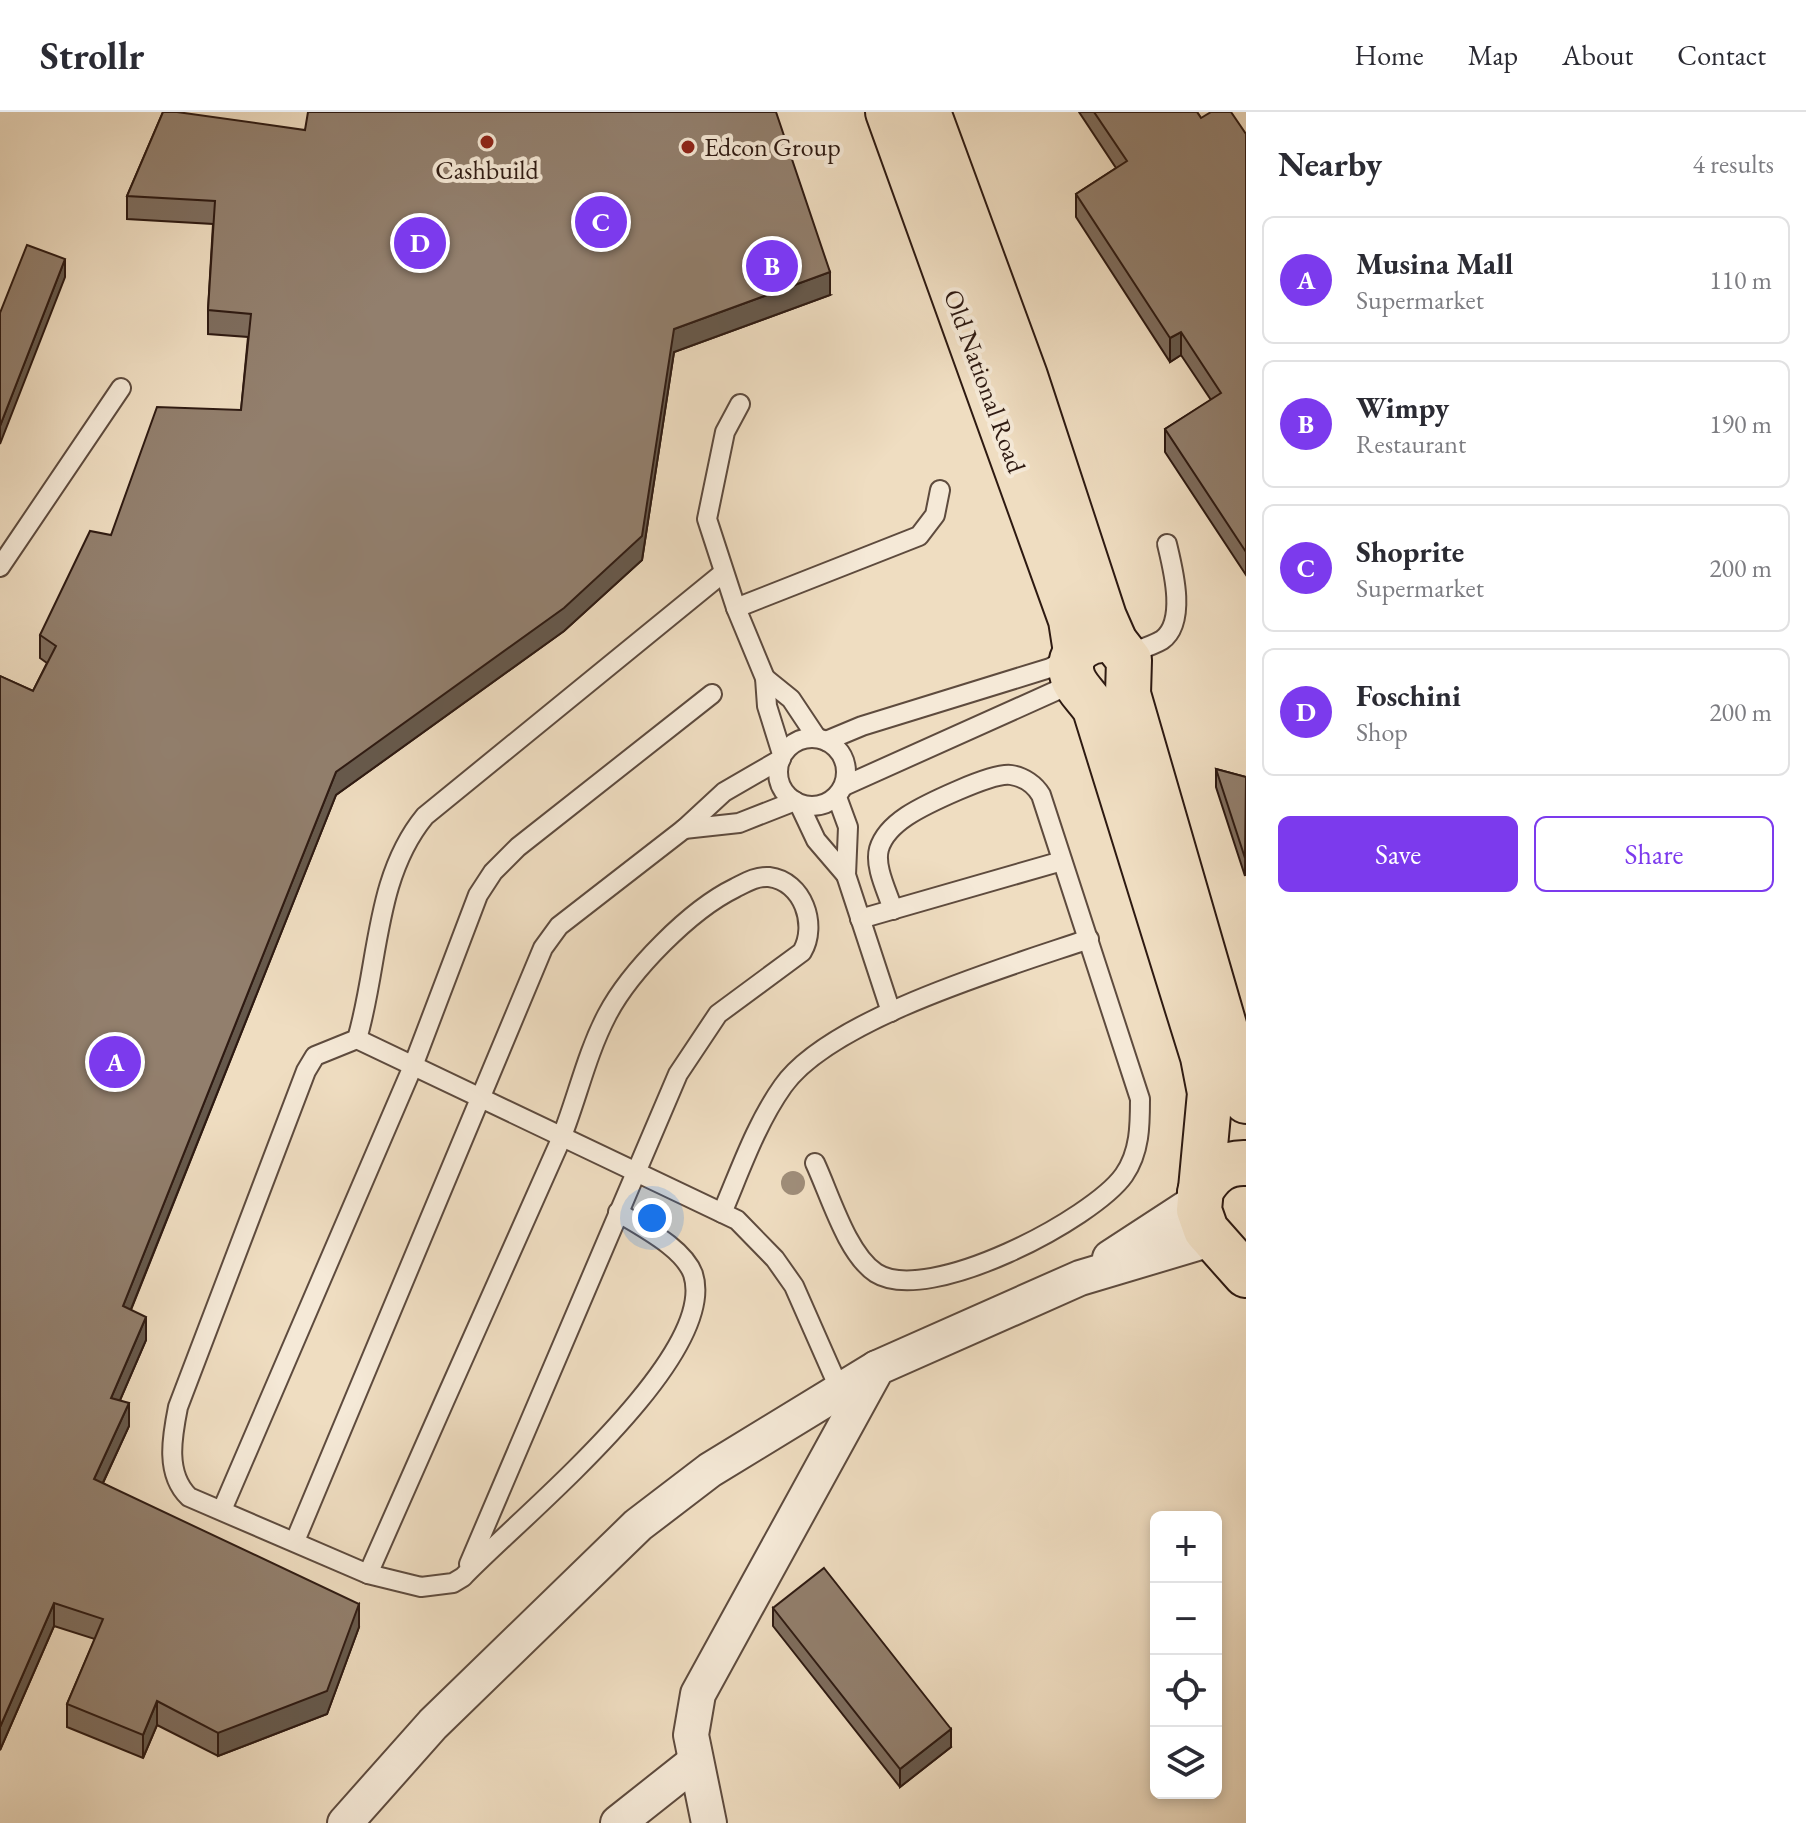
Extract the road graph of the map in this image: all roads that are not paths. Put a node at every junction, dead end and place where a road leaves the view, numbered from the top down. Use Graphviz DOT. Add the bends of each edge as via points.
graph roads {
  1 [pos="888,112"];
  2 [pos="928,112"];
  3 [pos="121,388"];
  4 [pos="740,404"];
  5 [pos="940,490"];
  6 [pos="1167,544"];
  7 [pos="0,567"];
  8 [pos="723,573"];
  9 [pos="736,608"];
  10 [pos="1099,666"];
  11 [pos="765,678"];
  12 [pos="712,694"];
  13 [pos="821,740"];
  14 [pos="781,756"];
  15 [pos="841,791"];
  16 [pos="797,803"];
  17 [pos="684,829"];
  18 [pos="1062,861"];
  19 [pos="846,875"];
  20 [pos="893,910"];
  21 [pos="860,919"];
  22 [pos="1089,939"];
  23 [pos="891,1012"];
  24 [pos="357,1039"];
  25 [pos="413,1066"];
  26 [pos="479,1097"];
  27 [pos="1246,1101"];
  28 [pos="562,1136"];
  29 [pos="815,1163"];
  30 [pos="1246,1163"];
  31 [pos="636,1172"];
  32 [pos="618,1212"];
  33 [pos="722,1213"];
  34 [pos="1216,1223"];
  35 [pos="1246,1275"];
  36 [pos="877,1368"];
  37 [pos="839,1388"];
  38 [pos="222,1510"];
  39 [pos="295,1541"];
  40 [pos="368,1574"];
  41 [pos="463,1577"];
  42 [pos="695,1762"];
  43 [pos="345,1823"];
  44 [pos="618,1823"];
  45 [pos="709,1823"];
  1 -- 10 [label="main road, Old National Road" via="1071,620"];
  2 -- 10 [label="main road, Old National Road" via="1025,376"];
  3 -- 7 [label="lane"];
  4 -- 8 [label="lane" via="725,432 707,519"];
  5 -- 9 [label="lane" via="935,515 919,536"];
  6 -- 10 [label="lane" via="1174,571 1172,628 1161,640"];
  8 -- 9 [label="lane"];
  8 -- 24 [label="lane" via="412,832 378,927"];
  9 -- 11 [label="lane"];
  10 -- 13 [label="lane" via="1050,668"];
  10 -- 15 [label="lane"];
  10 -- 27 [label="main road, Old National Road" via="1128,694"];
  10 -- 34 [label="main road, Old National Road" via="1095,709 1203,1057 1210,1093"];
  11 -- 13 [label="lane" via="791,699"];
  11 -- 14 [label="lane"];
  12 -- 25 [label="lane" via="493,872 478,895"];
  13 -- 14 [label="lane" via="800,741"];
  13 -- 15 [label="lane" via="844,759"];
  14 -- 16 [label="lane" via="781,786"];
  14 -- 17 [label="lane" via="724,792"];
  15 -- 16 [label="lane" via="813,807"];
  15 -- 19 [label="lane" via="848,827"];
  16 -- 17 [label="lane" via="739,823"];
  16 -- 19 [label="lane" via="816,840"];
  17 -- 26 [label="lane" via="559,926 533,968"];
  18 -- 20 [label="lane"];
  18 -- 20 [label="lane" via="1039,791 1012,775 995,777 908,815 889,830 879,850 879,867"];
  18 -- 22 [label="lane"];
  19 -- 21 [label="lane"];
  20 -- 21 [label="lane"];
  21 -- 23 [label="lane"];
  22 -- 23 [label="lane"];
  22 -- 29 [label="lane" via="1140,1099 1137,1148 1111,1192 1092,1207 955,1273 930,1280 885,1278 858,1258"];
  23 -- 33 [label="lane" via="807,1062 784,1083"];
  24 -- 25 [label="lane"];
  24 -- 38 [label="lane" via="315,1056 306,1071 178,1407 175,1480 189,1497"];
  25 -- 26 [label="lane"];
  25 -- 38 [label="lane"];
  26 -- 28 [label="lane"];
  26 -- 39 [label="lane"];
  28 -- 31 [label="lane"];
  28 -- 31 [label="lane" via="592,1049 629,983 716,897 754,879 784,881 806,910 809,941 802,952 718,1014 700,1037 678,1074"];
  28 -- 40 [label="lane"];
  30 -- 34 [label="main road" via="1221,1168 1208,1178"];
  31 -- 32 [label="lane"];
  31 -- 33 [label="lane"];
  32 -- 41 [label="lane"];
  32 -- 41 [label="lane" via="673,1250 692,1272 697,1299 682,1335 656,1383 619,1426"];
  33 -- 37 [label="lane" via="737,1220 794,1286"];
  34 -- 35 [label="main road"];
  34 -- 36 [label="street"];
  36 -- 37 [label="street"];
  36 -- 42 [label="street" via="698,1694 691,1735"];
  37 -- 43 [label="street" via="710,1470 638,1525 433,1724"];
  38 -- 39 [label="lane"];
  39 -- 40 [label="lane"];
  40 -- 41 [label="lane" via="421,1587"];
  42 -- 44 [label="street"];
  42 -- 45 [label="street"];
}
